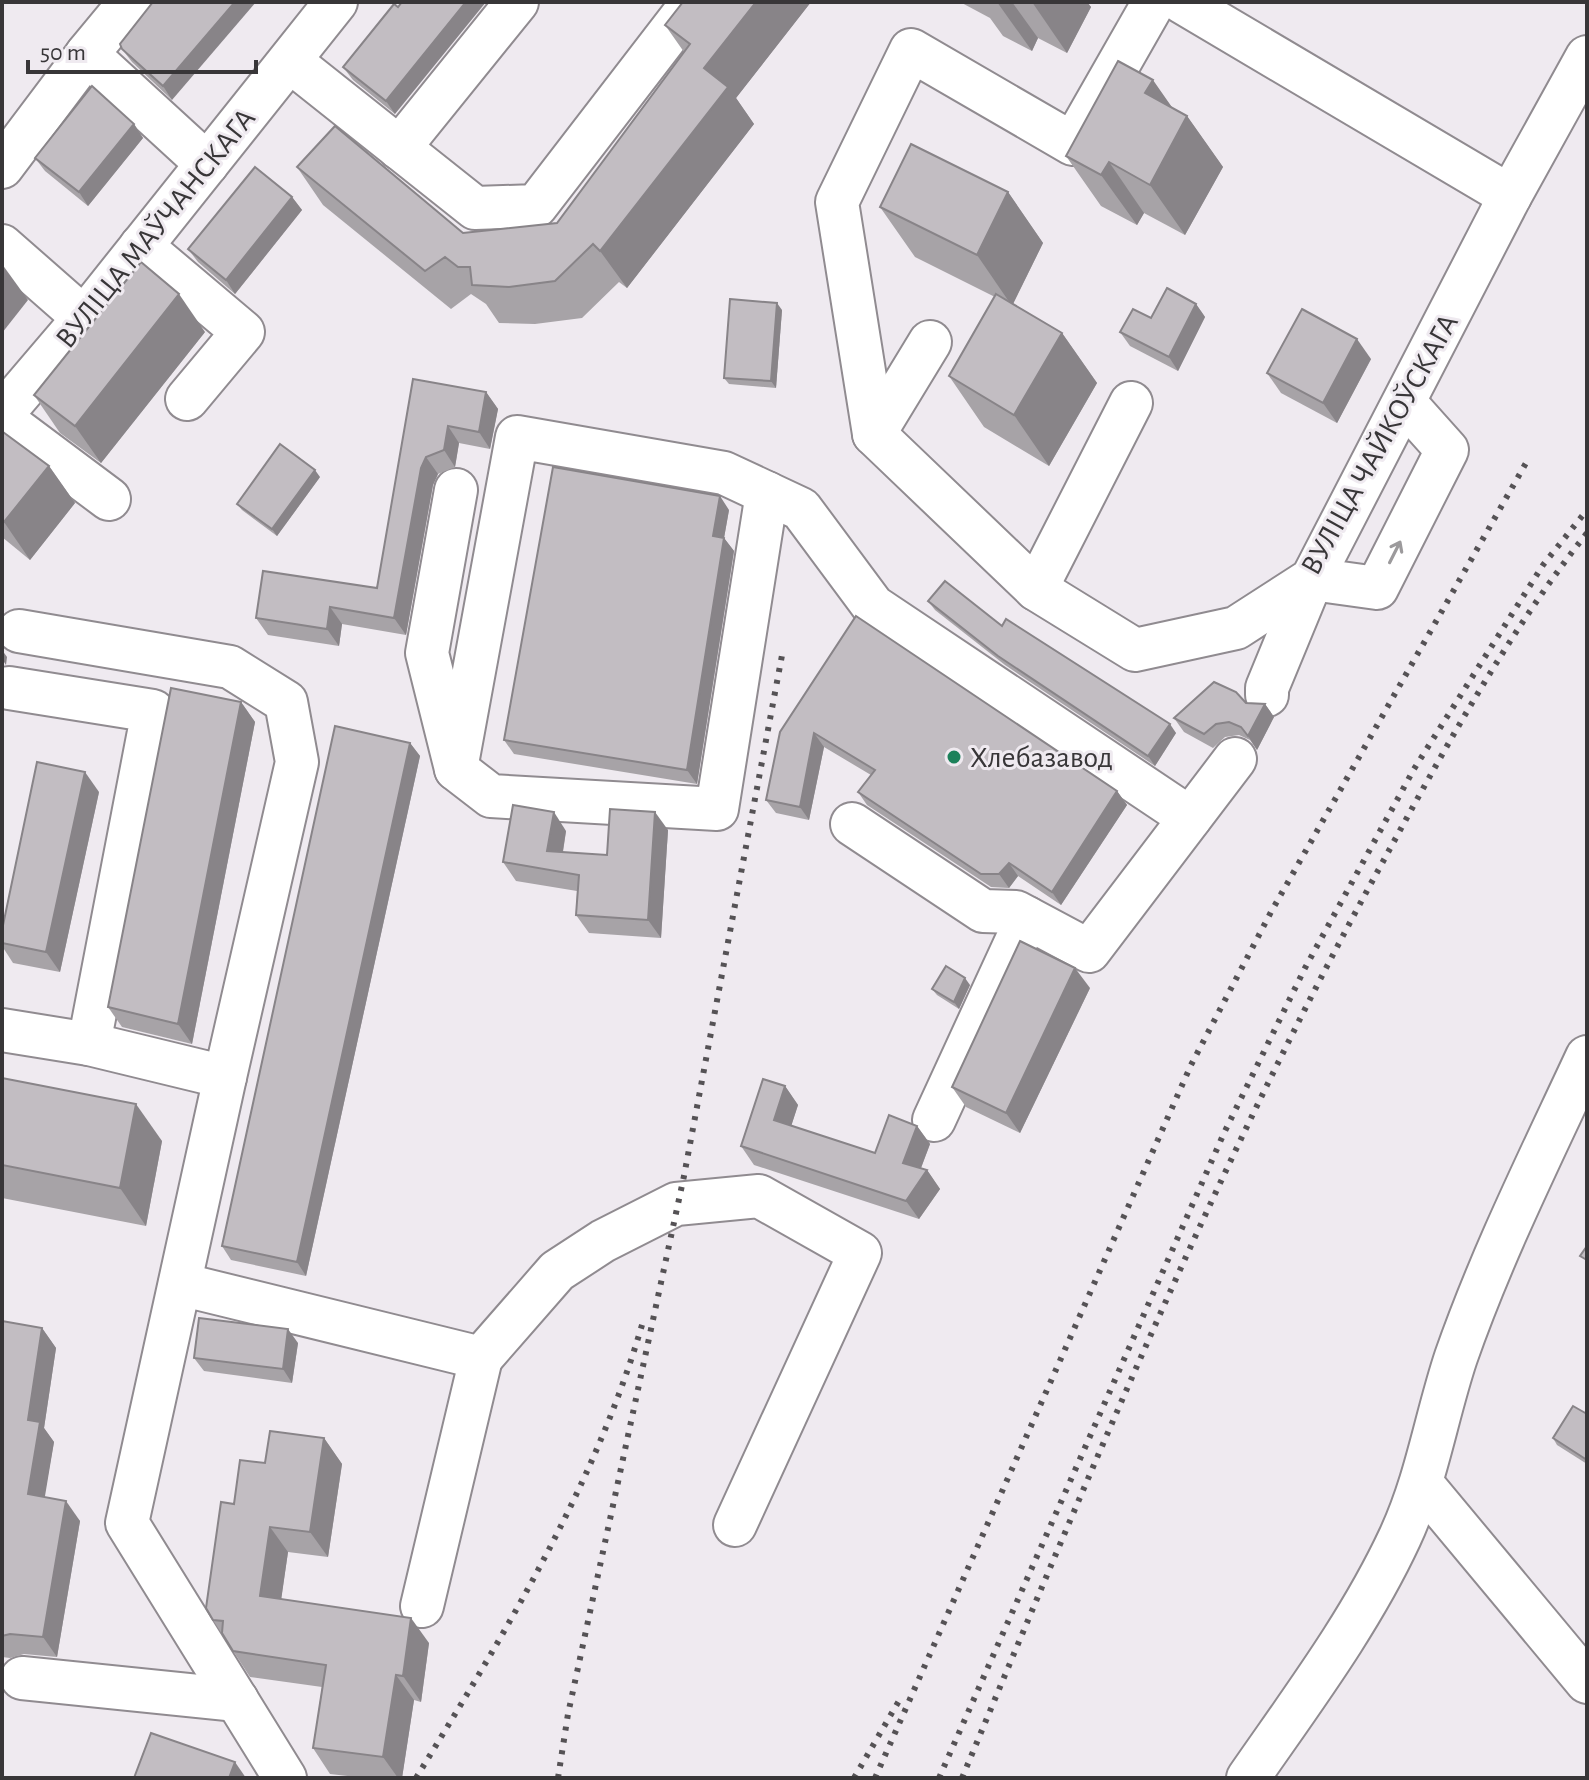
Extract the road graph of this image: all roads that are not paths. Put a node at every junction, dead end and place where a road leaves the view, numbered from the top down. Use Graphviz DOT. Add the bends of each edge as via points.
graph roads {
  1 [pos="130,2"];
  2 [pos="336,2"];
  3 [pos="517,2"];
  4 [pos="693,2"];
  5 [pos="1154,2"];
  6 [pos="1182,2"];
  7 [pos="87,54"];
  8 [pos="1587,57"];
  9 [pos="290,61"];
  10 [pos="399,148"];
  11 [pos="207,164"];
  12 [pos="2,167"];
  13 [pos="1510,196"];
  14 [pos="2,246"];
  15 [pos="141,246"];
  16 [pos="84,318"];
  17 [pos="930,342"];
  18 [pos="187,399"];
  19 [pos="1131,403"];
  20 [pos="1405,403"];
  21 [pos="2,416"];
  22 [pos="874,434"];
  23 [pos="456,490"];
  24 [pos="767,493"];
  25 [pos="109,499"];
  26 [pos="1312,579"];
  27 [pos="1036,589"];
  28 [pos="10,628"];
  29 [pos="1267,695"];
  30 [pos="5,704"];
  31 [pos="1235,759"];
  32 [pos="456,769"];
  33 [pos="1190,818"];
  34 [pos="852,824"];
  35 [pos="1027,918"];
  36 [pos="2,1030"];
  37 [pos="89,1044"];
  38 [pos="1587,1057"];
  39 [pos="225,1077"];
  40 [pos="934,1120"];
  41 [pos="180,1284"];
  42 [pos="481,1358"];
  43 [pos="1422,1484"];
  44 [pos="735,1525"];
  45 [pos="422,1606"];
  46 [pos="22,1678"];
  47 [pos="1587,1682"];
  48 [pos="237,1700"];
  49 [pos="285,1778"];
  50 [pos="1248,1778"];
  1 -- 7 [label="street"];
  2 -- 9 [label="street, ВУЛІЦА МАЎЧАНСКАГА"];
  3 -- 10 [label="street"];
  4 -- 10 [label="street" via="536,206 475,208"];
  5 -- 22 [label="street" via="1073,144 911,50 837,202"];
  6 -- 13 [label="street"];
  7 -- 11 [label="street"];
  7 -- 12 [label="street"];
  8 -- 13 [label="street, ВУЛІЦА ЧАЙКОЎСКАГА"];
  9 -- 10 [label="street"];
  9 -- 11 [label="street, ВУЛІЦА МАЎЧАНСКАГА"];
  11 -- 15 [label="street, ВУЛІЦА МАЎЧАНСКАГА"];
  13 -- 20 [label="street, ВУЛІЦА ЧАЙКОЎСКАГА"];
  14 -- 16 [label="street"];
  15 -- 16 [label="street, ВУЛІЦА МАЎЧАНСКАГА"];
  15 -- 18 [label="street" via="243,332"];
  16 -- 21 [label="street, ВУЛІЦА МАЎЧАНСКАГА"];
  17 -- 22 [label="street"];
  19 -- 27 [label="street"];
  20 -- 26 [label="street, ВУЛІЦА ЧАЙКОЎСКАГА"];
  26 -- 20 [label="street, one-way" via="1377,588 1447,450"];
  21 -- 25 [label="street"];
  22 -- 27 [label="street, ВУЛІЦА ЧАЙКОЎСКАГА"];
  23 -- 32 [label="street" via="427,653"];
  24 -- 32 [label="street" via="717,809 491,796"];
  24 -- 32 [label="street" via="724,473 517,437"];
  24 -- 33 [label="street" via="801,509 873,606"];
  26 -- 27 [label="street, ВУЛІЦА ЧАЙКОЎСКАГА" via="1236,628 1135,650"];
  26 -- 29 [label="street"];
  28 -- 30 [label="street"];
  28 -- 39 [label="street" via="230,667 286,702 297,762"];
  30 -- 37 [label="street" via="153,711"];
  31 -- 33 [label="street"];
  33 -- 35 [label="street" via="1089,951"];
  34 -- 35 [label="street" via="983,911 1016,912"];
  35 -- 40 [label="street"];
  36 -- 37 [label="street"];
  37 -- 39 [label="street"];
  38 -- 43 [label="street" via="1495,1254 1456,1359"];
  39 -- 41 [label="street"];
  41 -- 42 [label="street"];
  41 -- 48 [label="street" via="127,1523"];
  42 -- 44 [label="street" via="557,1271 676,1204 759,1196 860,1253"];
  42 -- 45 [label="street"];
  43 -- 47 [label="street"];
  43 -- 50 [label="street" via="1399,1538 1333,1654"];
  46 -- 48 [label="street"];
  48 -- 49 [label="street"];
}
